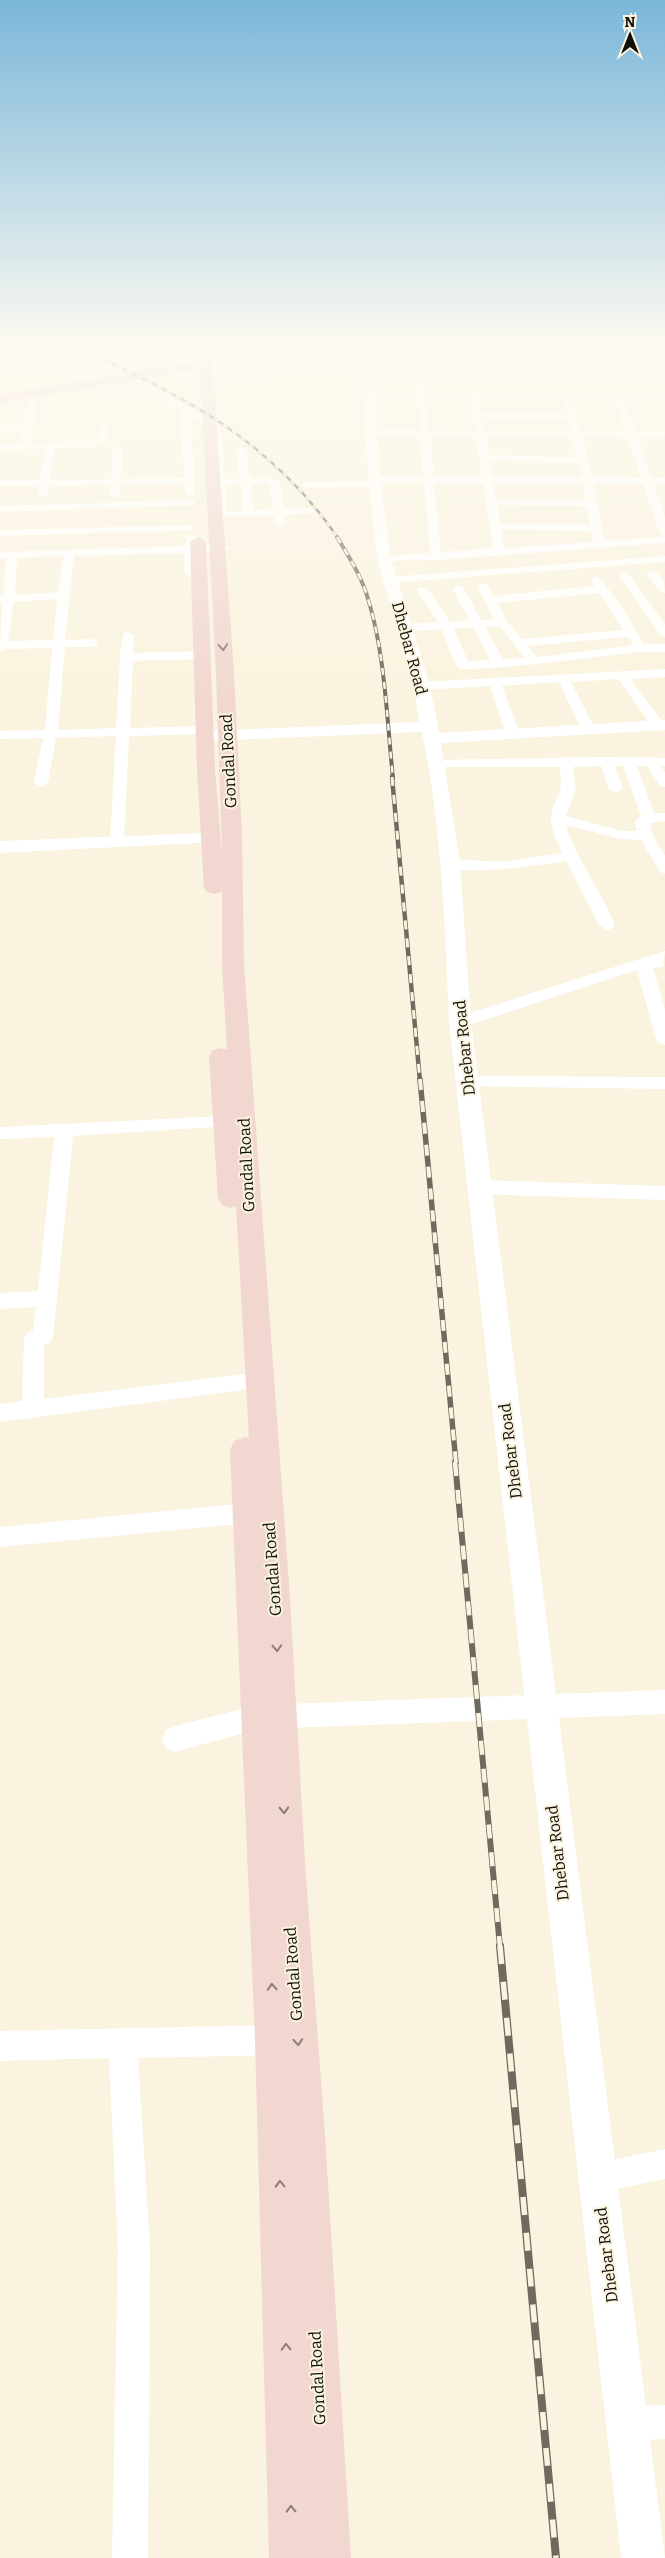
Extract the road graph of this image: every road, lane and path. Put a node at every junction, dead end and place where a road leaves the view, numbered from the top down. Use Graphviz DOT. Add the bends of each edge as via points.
graph roads {
  1 [pos="48,467"];
  2 [pos="117,467"];
  3 [pos="189,467"];
  4 [pos="204,467"];
  5 [pos="220,467"];
  6 [pos="244,467"];
  7 [pos="374,467"];
  8 [pos="428,467"];
  9 [pos="486,467"];
  10 [pos="584,467"];
  11 [pos="643,467"];
  12 [pos="429,480"];
  13 [pos="488,480"];
  14 [pos="588,480"];
  15 [pos="116,481"];
  16 [pos="190,481"];
  17 [pos="647,481"];
  18 [pos="665,481"];
  19 [pos="46,482"];
  20 [pos="221,482"];
  21 [pos="246,482"];
  22 [pos="375,482"];
  23 [pos="0,483"];
  24 [pos="306,485"];
  25 [pos="269,497"];
  26 [pos="233,499"];
  27 [pos="492,502"];
  28 [pos="592,503"];
  29 [pos="40,507"];
  30 [pos="0,509"];
  31 [pos="309,511"];
  32 [pos="278,512"];
  33 [pos="249,513"];
  34 [pos="190,515"];
  35 [pos="221,515"];
  36 [pos="115,517"];
  37 [pos="280,524"];
  38 [pos="496,527"];
  39 [pos="596,528"];
  40 [pos="41,530"];
  41 [pos="0,533"];
  42 [pos="665,534"];
  43 [pos="665,540"];
  44 [pos="600,545"];
  45 [pos="224,548"];
  46 [pos="191,550"];
  47 [pos="500,552"];
  48 [pos="69,553"];
  49 [pos="34,554"];
  50 [pos="6,555"];
  51 [pos="436,556"];
  52 [pos="384,559"];
  53 [pos="665,559"];
  54 [pos="665,573"];
  55 [pos="652,574"];
  56 [pos="209,576"];
  57 [pos="624,576"];
  58 [pos="500,584"];
  59 [pos="483,586"];
  60 [pos="405,589"];
  61 [pos="449,589"];
  62 [pos="604,589"];
  63 [pos="665,590"];
  64 [pos="63,595"];
  65 [pos="4,599"];
  66 [pos="490,600"];
  67 [pos="665,609"];
  68 [pos="649,610"];
  69 [pos="618,612"];
  70 [pos="502,622"];
  71 [pos="478,624"];
  72 [pos="446,625"];
  73 [pos="404,628"];
  74 [pos="631,633"];
  75 [pos="665,633"];
  76 [pos="128,636"];
  77 [pos="60,643"];
  78 [pos="94,643"];
  79 [pos="519,643"];
  80 [pos="0,646"];
  81 [pos="642,648"];
  82 [pos="665,648"];
  83 [pos="588,655"];
  84 [pos="202,656"];
  85 [pos="125,657"];
  86 [pos="534,661"];
  87 [pos="499,664"];
  88 [pos="665,673"];
  89 [pos="622,676"];
  90 [pos="605,677"];
  91 [pos="564,680"];
  92 [pos="495,683"];
  93 [pos="422,686"];
  94 [pos="662,726"];
  95 [pos="213,729"];
  96 [pos="588,729"];
  97 [pos="122,732"];
  98 [pos="51,733"];
  99 [pos="513,734"];
  100 [pos="0,735"];
  101 [pos="431,737"];
  102 [pos="628,761"];
  103 [pos="564,762"];
  104 [pos="606,762"];
  105 [pos="658,762"];
  106 [pos="41,783"];
  107 [pos="665,783"];
  108 [pos="616,789"];
  109 [pos="559,814"];
  110 [pos="606,817"];
  111 [pos="665,817"];
  112 [pos="649,818"];
  113 [pos="646,836"];
  114 [pos="222,837"];
  115 [pos="117,842"];
  116 [pos="0,847"];
  117 [pos="572,856"];
  118 [pos="450,863"];
  119 [pos="665,870"];
  120 [pos="607,925"];
  121 [pos="665,956"];
  122 [pos="643,963"];
  123 [pos="665,963"];
  124 [pos="460,1022"];
  125 [pos="665,1039"];
  126 [pos="467,1082"];
  127 [pos="665,1083"];
  128 [pos="224,1122"];
  129 [pos="64,1130"];
  130 [pos="0,1133"];
  131 [pos="479,1188"];
  132 [pos="665,1193"];
  133 [pos="47,1298"];
  134 [pos="0,1301"];
  135 [pos="243,1383"];
  136 [pos="32,1409"];
  137 [pos="0,1413"];
  138 [pos="257,1512"];
  139 [pos="0,1537"];
  140 [pos="665,1702"];
  141 [pos="540,1708"];
  142 [pos="269,1716"];
  143 [pos="175,1739"];
  144 [pos="275,2040"];
  145 [pos="123,2044"];
  146 [pos="0,2046"];
  147 [pos="665,2164"];
  148 [pos="597,2178"];
  149 [pos="665,2422"];
  150 [pos="626,2424"];
  151 [pos="130,2558"];
  152 [pos="293,2558"];
  153 [pos="327,2558"];
  154 [pos="643,2558"];
  1 -- 19 [label="street"];
  2 -- 15 [label="street"];
  3 -- 16 [label="street"];
  4 -- 56 [label="main road"];
  5 -- 20 [label="street"];
  6 -- 21 [label="street"];
  7 -- 22 [label="street, Dhebar Road"];
  8 -- 12 [label="street"];
  9 -- 13 [label="street"];
  10 -- 14 [label="street"];
  11 -- 17 [label="street"];
  12 -- 13 [label="street"];
  12 -- 22 [label="street"];
  12 -- 51 [label="street"];
  13 -- 14 [label="street"];
  13 -- 27 [label="street"];
  14 -- 17 [label="street"];
  14 -- 28 [label="street"];
  15 -- 16 [label="street"];
  15 -- 19 [label="street"];
  15 -- 36 [label="street"];
  16 -- 34 [label="street"];
  17 -- 18 [label="street"];
  17 -- 42 [label="street"];
  19 -- 23 [label="street"];
  19 -- 29 [label="street"];
  20 -- 21 [label="street"];
  20 -- 26 [label="street"];
  21 -- 25 [label="street" via="272,481 276,485"];
  21 -- 26 [label="street"];
  22 -- 24 [label="street"];
  22 -- 52 [label="street, Dhebar Road"];
  25 -- 26 [label="street"];
  25 -- 32 [label="street"];
  26 -- 33 [label="street"];
  26 -- 35 [label="street"];
  27 -- 28 [label="street"];
  27 -- 38 [label="street"];
  28 -- 39 [label="street"];
  29 -- 30 [label="street"];
  29 -- 36 [label="street"];
  29 -- 40 [label="street"];
  31 -- 32 [label="street"];
  32 -- 33 [label="street"];
  32 -- 37 [label="street"];
  33 -- 35 [label="street"];
  34 -- 36 [label="street"];
  34 -- 36 [label="street"];
  34 -- 46 [label="street"];
  35 -- 45 [label="street"];
  36 -- 40 [label="street"];
  38 -- 39 [label="street"];
  38 -- 47 [label="street"];
  39 -- 44 [label="street"];
  40 -- 41 [label="street"];
  40 -- 49 [label="street"];
  43 -- 44 [label="street"];
  44 -- 47 [label="street"];
  45 -- 46 [label="street"];
  45 -- 56 [label="street" via="226,571"];
  46 -- 48 [label="street"];
  46 -- 56 [label="street" via="190,571"];
  47 -- 51 [label="street"];
  48 -- 49 [label="street"];
  48 -- 64 [label="street"];
  49 -- 50 [label="street"];
  50 -- 65 [label="street"];
  51 -- 52 [label="street"];
  52 -- 60 [label="street, Dhebar Road"];
  53 -- 60 [label="street"];
  54 -- 55 [label="street"];
  55 -- 57 [label="street"];
  55 -- 63 [label="street"];
  56 -- 84 [label="main road, Gondal Road"];
  56 -- 95 [label="main road, Gondal Road, one-way"];
  57 -- 62 [label="street" via="590,578"];
  57 -- 68 [label="street"];
  58 -- 59 [label="street"];
  59 -- 61 [label="street"];
  59 -- 66 [label="street"];
  60 -- 61 [label="street"];
  60 -- 72 [label="street"];
  60 -- 73 [label="street, Dhebar Road"];
  61 -- 71 [label="street"];
  62 -- 66 [label="street"];
  62 -- 69 [label="street"];
  64 -- 65 [label="street"];
  64 -- 77 [label="street"];
  65 -- 80 [label="street"];
  66 -- 70 [label="street"];
  67 -- 68 [label="street"];
  68 -- 69 [label="street"];
  68 -- 75 [label="street"];
  69 -- 74 [label="street"];
  70 -- 71 [label="street"];
  70 -- 79 [label="street"];
  71 -- 72 [label="street"];
  71 -- 87 [label="street"];
  72 -- 73 [label="street"];
  72 -- 87 [label="street" via="464,665"];
  73 -- 93 [label="street, Dhebar Road"];
  74 -- 79 [label="street"];
  74 -- 81 [label="street"];
  76 -- 85 [label="street"];
  77 -- 78 [label="street"];
  77 -- 80 [label="street"];
  77 -- 98 [label="street"];
  79 -- 86 [label="street"];
  81 -- 82 [label="street"];
  81 -- 83 [label="street"];
  83 -- 86 [label="street"];
  83 -- 90 [label="street"];
  84 -- 85 [label="street"];
  84 -- 95 [label="main road, Gondal Road"];
  85 -- 97 [label="street"];
  86 -- 87 [label="street"];
  88 -- 89 [label="street"];
  89 -- 90 [label="street"];
  89 -- 94 [label="street"];
  90 -- 91 [label="street"];
  91 -- 92 [label="street"];
  91 -- 96 [label="street"];
  92 -- 93 [label="street"];
  92 -- 99 [label="street"];
  93 -- 101 [label="street, Dhebar Road"];
  94 -- 96 [label="street"];
  95 -- 97 [label="street"];
  95 -- 101 [label="street"];
  95 -- 114 [label="main road, Gondal Road"];
  96 -- 99 [label="street"];
  97 -- 98 [label="street"];
  97 -- 115 [label="street"];
  98 -- 100 [label="street"];
  98 -- 106 [label="street"];
  99 -- 101 [label="street"];
  101 -- 103 [label="street"];
  101 -- 118 [label="street, Dhebar Road"];
  102 -- 104 [label="street"];
  102 -- 105 [label="street"];
  102 -- 112 [label="street"];
  103 -- 104 [label="street"];
  103 -- 109 [label="street" via="569,785"];
  104 -- 108 [label="street"];
  105 -- 107 [label="street"];
  109 -- 110 [label="street"];
  109 -- 113 [label="street" via="621,835"];
  109 -- 117 [label="street"];
  111 -- 112 [label="street"];
  112 -- 113 [label="street" via="642,821"];
  113 -- 119 [label="street"];
  114 -- 115 [label="street"];
  114 -- 128 [label="main road, Gondal Road"];
  114 -- 138 [label="main road, Gondal Road" via="233,964"];
  115 -- 116 [label="street"];
  117 -- 118 [label="street" via="499,866"];
  117 -- 120 [label="street"];
  118 -- 124 [label="street, Dhebar Road"];
  121 -- 122 [label="street"];
  122 -- 123 [label="street"];
  122 -- 124 [label="street"];
  122 -- 125 [label="street"];
  124 -- 126 [label="street, Dhebar Road"];
  126 -- 127 [label="street"];
  126 -- 131 [label="street, Dhebar Road"];
  128 -- 129 [label="street"];
  128 -- 135 [label="main road, Gondal Road"];
  129 -- 130 [label="street"];
  129 -- 133 [label="street"];
  131 -- 132 [label="street"];
  131 -- 141 [label="street, Dhebar Road"];
  133 -- 134 [label="street"];
  133 -- 136 [label="street" via="43,1337 34,1339"];
  135 -- 136 [label="street"];
  135 -- 138 [label="main road, Gondal Road"];
  136 -- 137 [label="street"];
  138 -- 139 [label="street"];
  138 -- 142 [label="main road, Gondal Road"];
  140 -- 141 [label="street"];
  141 -- 142 [label="street"];
  141 -- 148 [label="street, Dhebar Road"];
  142 -- 143 [label="street"];
  144 -- 142 [label="main road, Gondal Road, one-way"];
  142 -- 153 [label="main road, Gondal Road, one-way" via="286,1862"];
  144 -- 145 [label="street"];
  152 -- 144 [label="main road, Gondal Road, one-way"];
  145 -- 146 [label="street"];
  145 -- 151 [label="street" via="134,2248"];
  147 -- 148 [label="street"];
  148 -- 150 [label="street, Dhebar Road"];
  149 -- 150 [label="street"];
  150 -- 154 [label="street, Dhebar Road"];
}
